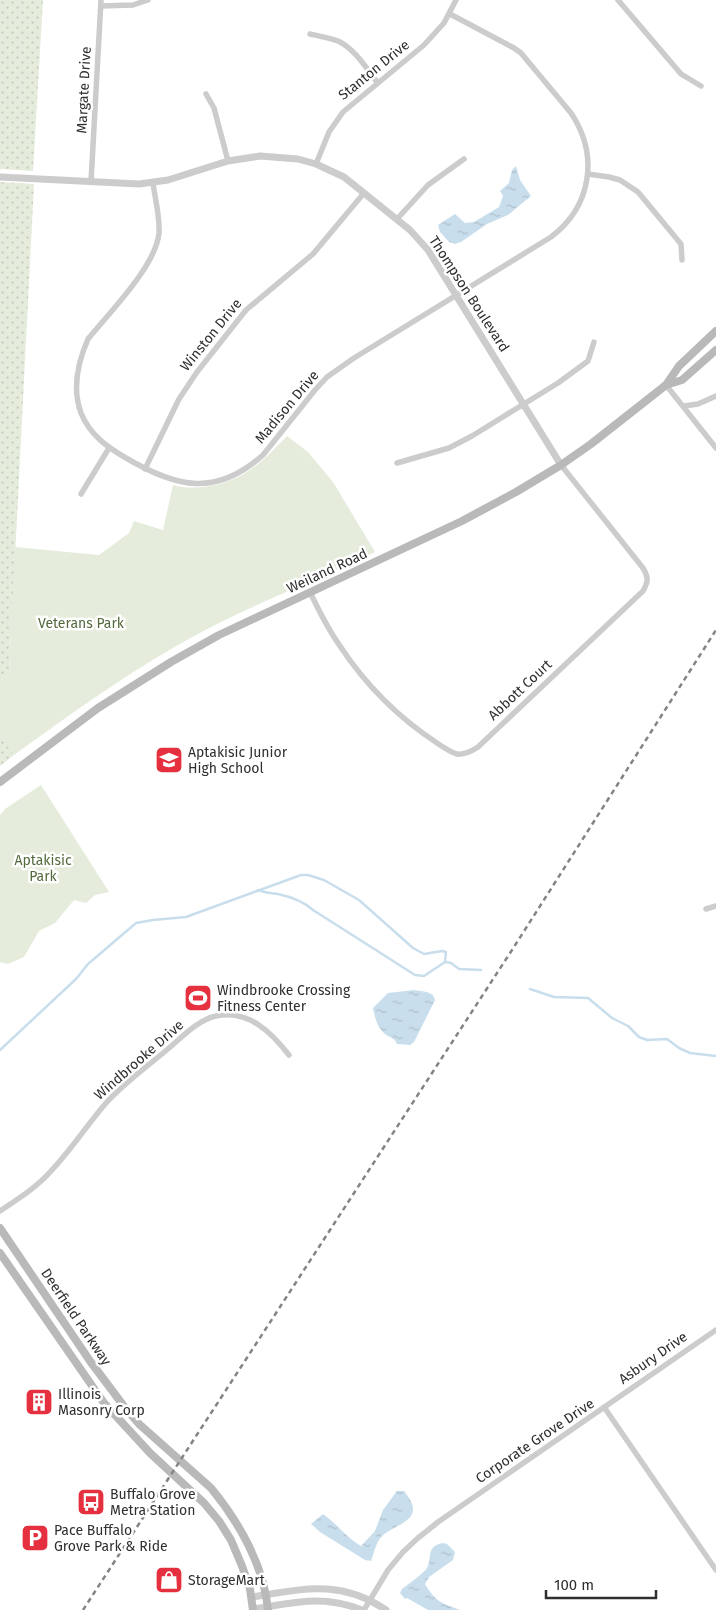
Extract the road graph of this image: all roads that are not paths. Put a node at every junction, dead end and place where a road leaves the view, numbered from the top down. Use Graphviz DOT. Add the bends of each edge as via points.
graph roads {
  1 [pos="148,0"];
  2 [pos="456,0"];
  3 [pos="618,0"];
  4 [pos="101,3"];
  5 [pos="450,14"];
  6 [pos="310,34"];
  7 [pos="377,82"];
  8 [pos="701,86"];
  9 [pos="206,94"];
  10 [pos="464,159"];
  11 [pos="228,161"];
  12 [pos="316,164"];
  13 [pos="588,174"];
  14 [pos="0,177"];
  15 [pos="91,182"];
  16 [pos="153,183"];
  17 [pos="364,193"];
  18 [pos="397,220"];
  19 [pos="682,260"];
  20 [pos="457,295"];
  21 [pos="716,332"];
  22 [pos="594,342"];
  23 [pos="716,350"];
  24 [pos="666,385"];
  25 [pos="716,396"];
  26 [pos="524,404"];
  27 [pos="684,406"];
  28 [pos="109,448"];
  29 [pos="716,448"];
  30 [pos="397,463"];
  31 [pos="560,465"];
  32 [pos="145,469"];
  33 [pos="81,494"];
  34 [pos="310,592"];
  35 [pos="0,782"];
  36 [pos="716,906"];
  37 [pos="706,909"];
  38 [pos="288,1055"];
  39 [pos="0,1210"];
  40 [pos="0,1228"];
  41 [pos="0,1253"];
  42 [pos="716,1330"];
  43 [pos="604,1408"];
  44 [pos="716,1570"];
  45 [pos="265,1595"];
  46 [pos="252,1597"];
  47 [pos="370,1600"];
  48 [pos="268,1608"];
  49 [pos="253,1609"];
  50 [pos="363,1610"];
  51 [pos="386,1610"];
  1 -- 4 [label="street" via="133,5"];
  2 -- 5 [label="street, Stanton Drive"];
  3 -- 8 [label="street" via="680,74"];
  4 -- 15 [label="street, Margate Drive"];
  5 -- 7 [label="street, Stanton Drive" via="424,45"];
  5 -- 13 [label="street, Madison Drive" via="521,53 578,123 588,154"];
  6 -- 7 [label="street" via="346,46"];
  7 -- 12 [label="street, Stanton Drive" via="343,112 323,145"];
  9 -- 11 [label="street" via="214,108"];
  10 -- 18 [label="street" via="428,185"];
  11 -- 12 [label="street, Thompson Boulevard" via="272,156"];
  11 -- 16 [label="street, Thompson Boulevard"];
  12 -- 17 [label="street, Thompson Boulevard" via="344,177"];
  13 -- 19 [label="street" via="620,180 638,192 681,244"];
  13 -- 20 [label="street, Madison Drive" via="583,197 560,230"];
  14 -- 15 [label="street, Thompson Boulevard"];
  15 -- 16 [label="street, Thompson Boulevard"];
  16 -- 28 [label="street, Madison Drive" via="159,234 156,248 144,269 88,339 78,373 78,404 82,414 93,433"];
  17 -- 18 [label="street, Thompson Boulevard"];
  17 -- 32 [label="street, Winston Drive" via="313,254 246,310 203,364 179,400"];
  18 -- 20 [label="street, Thompson Boulevard" via="421,241"];
  20 -- 26 [label="street, Thompson Boulevard"];
  20 -- 32 [label="street, Madison Drive" via="327,377 263,456 236,475 217,482 188,484"];
  21 -- 24 [label="main road" via="679,366"];
  22 -- 26 [label="street" via="588,361"];
  23 -- 24 [label="main road" via="682,380"];
  24 -- 27 [label="street"];
  24 -- 31 [label="main road, Weiland Road"];
  25 -- 27 [label="street"];
  26 -- 30 [label="street" via="448,448"];
  26 -- 31 [label="street, Thompson Boulevard"];
  27 -- 29 [label="street"];
  28 -- 32 [label="street, Madison Drive"];
  28 -- 33 [label="street"];
  31 -- 34 [label="main road, Weiland Road" via="462,521"];
  31 -- 34 [label="street, Abbott Court" via="644,568 648,582 644,591 470,752 450,751 386,702 339,646"];
  34 -- 35 [label="main road, Weiland Road" via="219,635 132,685"];
  36 -- 37 [label="street"];
  38 -- 39 [label="street, Windbrooke Drive" via="263,1027 243,1016 216,1016 201,1022 106,1102 51,1172"];
  40 -- 45 [label="main road, Deerfield Parkway" via="126,1409 211,1488 234,1518 248,1544"];
  41 -- 46 [label="main road, Deerfield Parkway" via="116,1418 219,1521 231,1540"];
  42 -- 43 [label="street, Asbury Drive"];
  43 -- 44 [label="street, Corporate Grove Drive"];
  43 -- 47 [label="street, Corporate Grove Drive" via="418,1538 388,1570"];
  45 -- 46 [label="street"];
  45 -- 47 [label="street" via="325,1588"];
  45 -- 48 [label="main road, Deerfield Parkway"];
  46 -- 49 [label="main road, Deerfield Parkway"];
  47 -- 50 [label="street, Corporate Grove Drive"];
  47 -- 51 [label="street"];
  48 -- 49 [label="street"];
  48 -- 50 [label="street" via="306,1600 324,1600"];
}
